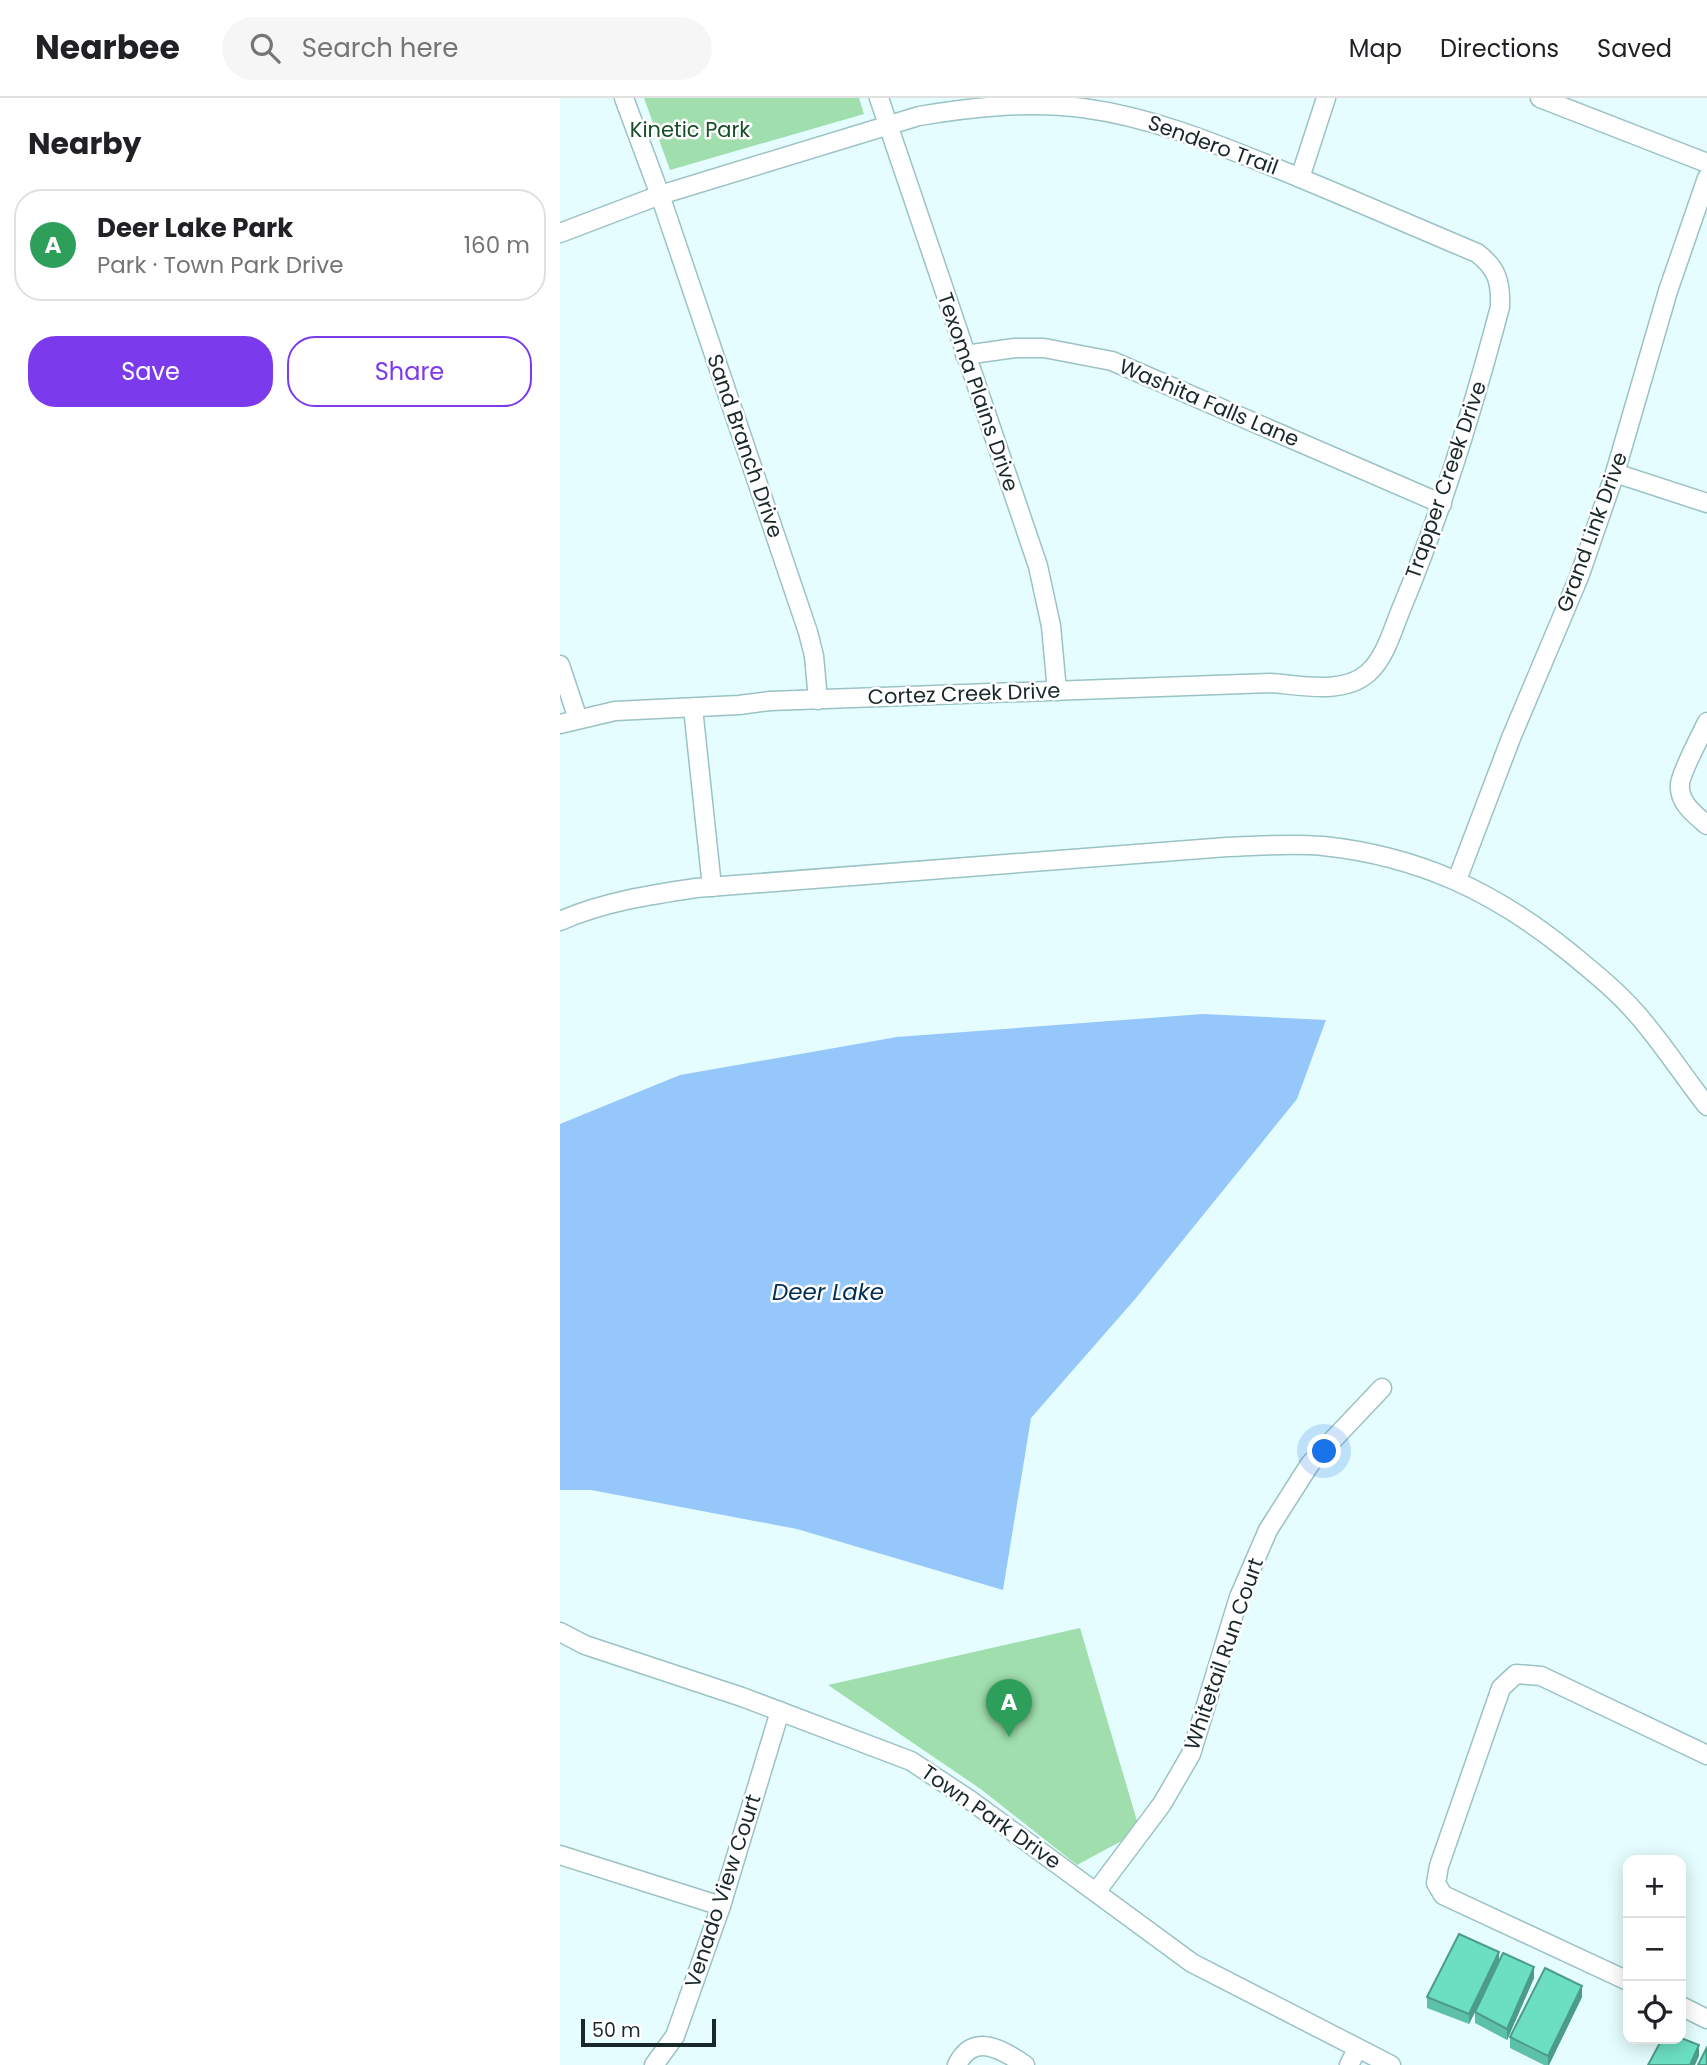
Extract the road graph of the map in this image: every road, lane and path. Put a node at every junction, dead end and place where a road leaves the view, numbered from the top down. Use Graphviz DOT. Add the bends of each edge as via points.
graph roads {
  1 [pos="624,98"];
  2 [pos="879,98"];
  3 [pos="1326,98"];
  4 [pos="1540,98"];
  5 [pos="888,126"];
  6 [pos="1707,163"];
  7 [pos="1300,178"];
  8 [pos="1707,178"];
  9 [pos="660,195"];
  10 [pos="560,233"];
  11 [pos="1497,279"];
  12 [pos="965,355"];
  13 [pos="1615,473"];
  14 [pos="1707,503"];
  15 [pos="1442,504"];
  16 [pos="560,665"];
  17 [pos="1368,673"];
  18 [pos="1057,691"];
  19 [pos="818,700"];
  20 [pos="693,708"];
  21 [pos="578,719"];
  22 [pos="1707,722"];
  23 [pos="560,724"];
  24 [pos="1707,825"];
  25 [pos="1457,880"];
  26 [pos="712,887"];
  27 [pos="560,922"];
  28 [pos="1707,1106"];
  29 [pos="1382,1388"];
  30 [pos="560,1632"];
  31 [pos="780,1711"];
  32 [pos="1707,1755"];
  33 [pos="560,1855"];
  34 [pos="1096,1892"];
  35 [pos="721,1906"];
  36 [pos="1623,1979"];
  37 [pos="1686,2008"];
  38 [pos="1707,2019"];
  39 [pos="1353,2057"];
  40 [pos="654,2065"];
  41 [pos="957,2065"];
  42 [pos="1025,2065"];
  43 [pos="1391,2065"];
  1 -- 9 [label="street, Sand Branch Drive"];
  2 -- 5 [label="street, Texoma Plains Drive"];
  3 -- 7 [label="street"];
  4 -- 6 [label="street"];
  5 -- 7 [label="street, Sendero Trail" via="962,108 1081,108 1189,133"];
  5 -- 9 [label="street, Sendero Trail"];
  5 -- 12 [label="street, Texoma Plains Drive"];
  7 -- 11 [label="street, Sendero Trail" via="1477,253 1491,264"];
  8 -- 13 [label="street, Grand Link Drive" via="1668,291"];
  9 -- 10 [label="street, Sendero Trail"];
  9 -- 19 [label="street, Sand Branch Drive" via="808,632"];
  11 -- 15 [label="street, Trapper Creek Drive" via="1500,307"];
  12 -- 15 [label="street, Washita Falls Lane" via="1044,348 1112,361"];
  12 -- 18 [label="street, Texoma Plains Drive" via="1038,566 1051,626"];
  13 -- 14 [label="street"];
  13 -- 25 [label="street, Grand Link Drive" via="1579,577"];
  15 -- 17 [label="street, Trapper Creek Drive" via="1382,654"];
  16 -- 21 [label="street"];
  17 -- 18 [label="street, Cortez Creek Drive" via="1330,687 1270,683"];
  18 -- 19 [label="street, Cortez Creek Drive"];
  19 -- 20 [label="street, Cortez Creek Drive"];
  20 -- 21 [label="street, Cortez Creek Drive" via="615,711"];
  20 -- 26 [label="street"];
  21 -- 23 [label="street, Cortez Creek Drive"];
  22 -- 24 [label="street" via="1679,783 1683,800"];
  25 -- 26 [label="street" via="1375,854 1280,845"];
  25 -- 28 [label="street" via="1531,922 1601,979 1635,1012"];
  26 -- 27 [label="street" via="630,898"];
  29 -- 34 [label="street, Whitetail Run Court" via="1310,1464 1268,1530 1239,1597 1191,1754 1162,1804"];
  30 -- 31 [label="street, Town Park Drive"];
  31 -- 34 [label="street, Town Park Drive" via="911,1761"];
  31 -- 35 [label="street, Venado View Court"];
  32 -- 36 [label="street" via="1541,1676 1516,1674 1501,1688 1436,1884 1453,1901"];
  33 -- 35 [label="street"];
  34 -- 39 [label="street, Town Park Drive" via="1192,1963"];
  35 -- 40 [label="street, Venado View Court" via="675,2036"];
  37 -- 38 [label="street"];
  39 -- 43 [label="street, Town Park Drive"];
  41 -- 42 [label="street" via="962,2054 977,2046 1004,2051"];
}
